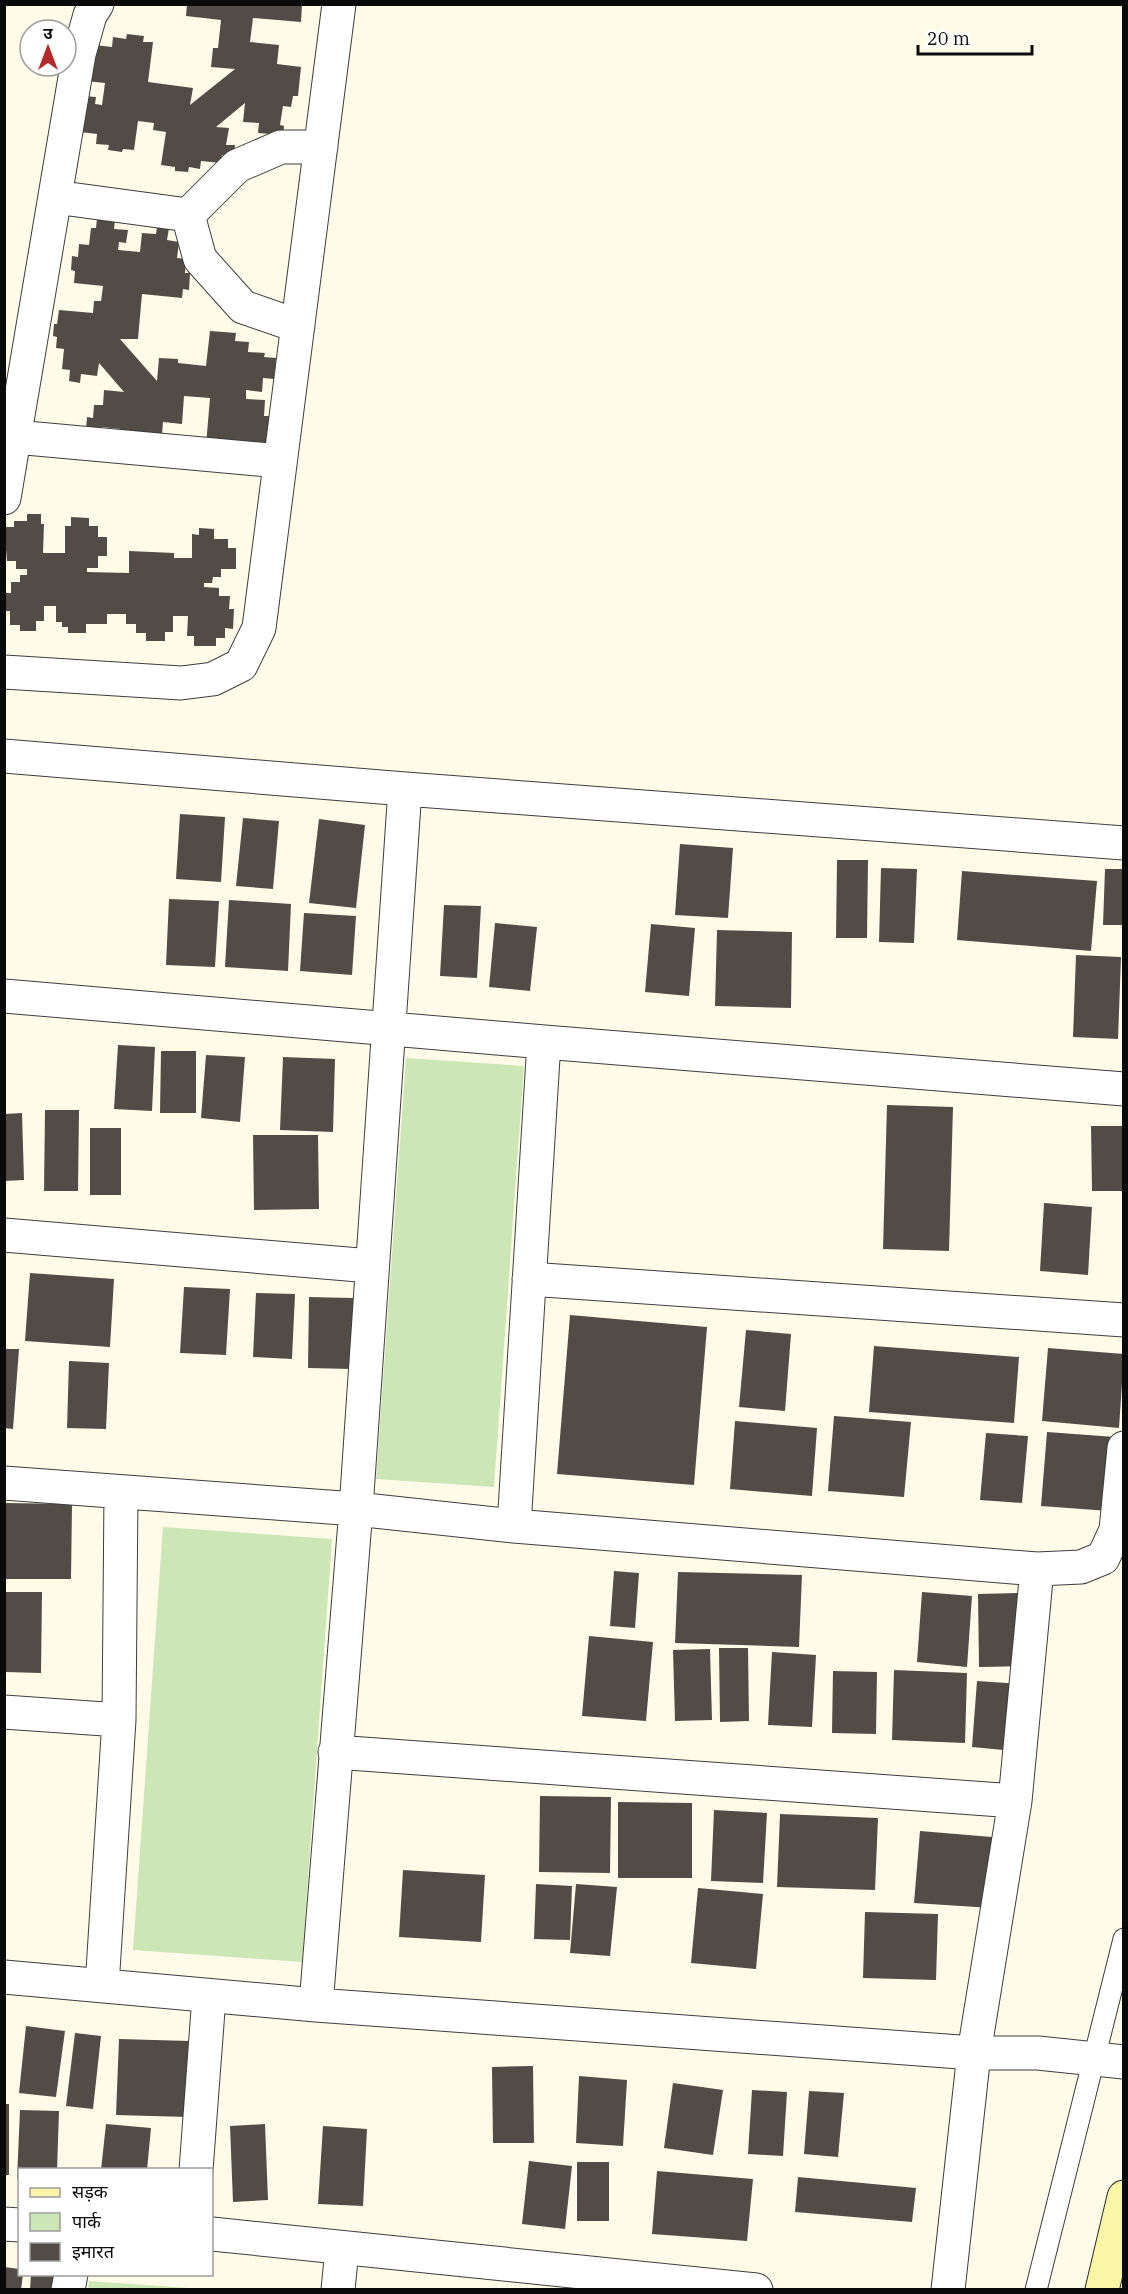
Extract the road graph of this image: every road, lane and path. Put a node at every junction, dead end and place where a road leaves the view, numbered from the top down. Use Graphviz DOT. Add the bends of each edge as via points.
graph roads {
  1 [pos="97,4"];
  2 [pos="339,4"];
  3 [pos="321,147"];
  4 [pos="55,197"];
  5 [pos="188,215"];
  6 [pos="298,326"];
  7 [pos="10,437"];
  8 [pos="280,461"];
  9 [pos="4,498"];
  10 [pos="4,672"];
  11 [pos="4,756"];
  12 [pos="405,789"];
  13 [pos="1124,843"];
  14 [pos="4,996"];
  15 [pos="388,1029"];
  16 [pos="544,1042"];
  17 [pos="1124,1089"];
  18 [pos="4,1235"];
  19 [pos="372,1266"];
  20 [pos="529,1279"];
  21 [pos="1124,1320"];
  22 [pos="1124,1448"];
  23 [pos="4,1483"];
  24 [pos="121,1492"];
  25 [pos="356,1509"];
  26 [pos="514,1526"];
  27 [pos="1037,1569"];
  28 [pos="4,1712"];
  29 [pos="119,1720"];
  30 [pos="335,1752"];
  31 [pos="1015,1801"];
  32 [pos="1124,1939"];
  33 [pos="4,1977"];
  34 [pos="102,1986"];
  35 [pos="209,1996"];
  36 [pos="316,2005"];
  37 [pos="974,2053"];
  38 [pos="1108,2060"];
  39 [pos="196,2168"];
  40 [pos="1124,2197"];
  41 [pos="213,2234"];
  42 [pos="342,2249"];
  43 [pos="338,2289"];
  44 [pos="756,2289"];
  45 [pos="948,2289"];
  46 [pos="1036,2289"];
  47 [pos="1102,2289"];
  1 -- 4 [label="street" via="79,54"];
  2 -- 3 [label="street"];
  3 -- 5 [label="street" via="281,147 237,166"];
  3 -- 6 [label="street"];
  4 -- 5 [label="street"];
  4 -- 7 [label="street"];
  5 -- 6 [label="street" via="200,259 243,307"];
  6 -- 8 [label="street"];
  7 -- 8 [label="street"];
  7 -- 9 [label="street"];
  8 -- 10 [label="street" via="259,628 242,665 213,679 181,683"];
  11 -- 12 [label="street"];
  12 -- 13 [label="street"];
  12 -- 15 [label="street"];
  14 -- 15 [label="street"];
  15 -- 16 [label="street"];
  15 -- 19 [label="street"];
  16 -- 17 [label="street"];
  16 -- 20 [label="street"];
  18 -- 19 [label="street"];
  19 -- 25 [label="street"];
  20 -- 21 [label="street"];
  20 -- 26 [label="street"];
  22 -- 27 [label="street" via="1116,1530 1103,1558 1081,1567"];
  23 -- 24 [label="street"];
  24 -- 25 [label="street"];
  24 -- 29 [label="street"];
  25 -- 26 [label="street"];
  25 -- 30 [label="street"];
  26 -- 27 [label="street"];
  27 -- 31 [label="street"];
  28 -- 29 [label="street"];
  29 -- 34 [label="street"];
  30 -- 31 [label="street"];
  30 -- 36 [label="street"];
  31 -- 37 [label="street"];
  32 -- 38 [label="lane"];
  33 -- 34 [label="street"];
  34 -- 35 [label="street"];
  35 -- 36 [label="street"];
  35 -- 39 [label="street"];
  36 -- 37 [label="street"];
  37 -- 38 [label="street" via="1038,2053"];
  37 -- 45 [label="street"];
  38 -- 46 [label="lane"];
  40 -- 47 [label="street"];
  41 -- 42 [label="street"];
  42 -- 43 [label="street"];
  42 -- 44 [label="street"];
}
